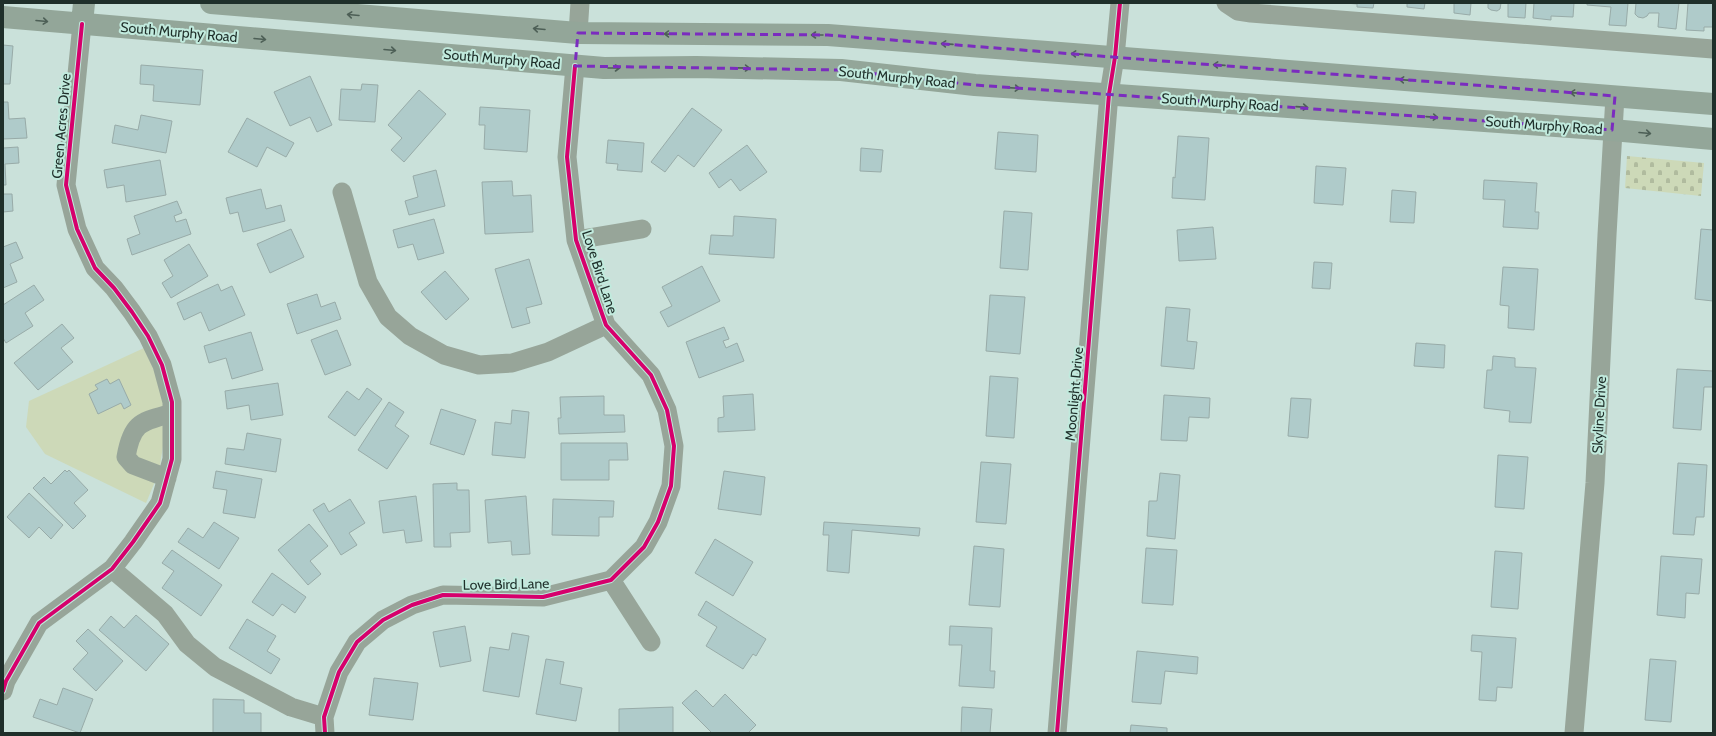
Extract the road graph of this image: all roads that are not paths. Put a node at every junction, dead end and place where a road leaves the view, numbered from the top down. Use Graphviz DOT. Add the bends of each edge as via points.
graph roads {
  1 [pos="84,3"];
  2 [pos="211,3"];
  3 [pos="580,3"];
  4 [pos="1120,3"];
  5 [pos="1226,3"];
  6 [pos="3,17"];
  7 [pos="82,24"];
  8 [pos="578,33"];
  9 [pos="1713,49"];
  10 [pos="1116,57"];
  11 [pos="575,66"];
  12 [pos="1109,94"];
  13 [pos="1615,96"];
  14 [pos="1713,104"];
  15 [pos="1612,130"];
  16 [pos="1713,139"];
  17 [pos="342,192"];
  18 [pos="642,229"];
  19 [pos="576,240"];
  20 [pos="606,325"];
  21 [pos="172,413"];
  22 [pos="167,478"];
  23 [pos="112,569"];
  24 [pos="611,580"];
  25 [pos="651,642"];
  26 [pos="3,691"];
  27 [pos="325,725"];
  28 [pos="1057,733"];
  29 [pos="1574,733"];
  1 -- 7 [label="main road"];
  8 -- 2 [label="main road, one-way"];
  3 -- 8 [label="street"];
  4 -- 10 [label="street, Moonlight Drive"];
  5 -- 9 [label="street" via="1238,11 1251,13"];
  6 -- 7 [label="main road, South Murphy Road, one-way"];
  7 -- 11 [label="main road, South Murphy Road, one-way"];
  7 -- 21 [label="street, Green Acres Drive" via="66,185 77,230 96,268 132,312 148,336 162,365 172,402"];
  10 -- 8 [label="main road, one-way" via="828,35"];
  8 -- 11 [label="main road"];
  10 -- 12 [label="street, Moonlight Drive"];
  13 -- 10 [label="main road, one-way"];
  11 -- 12 [label="main road, South Murphy Road, one-way" via="841,70 975,85"];
  11 -- 19 [label="street, Love Bird Lane" via="567,157"];
  12 -- 15 [label="main road, South Murphy Road, one-way"];
  12 -- 28 [label="street, Moonlight Drive"];
  13 -- 14 [label="main road"];
  13 -- 15 [label="street, Skyline Drive"];
  15 -- 16 [label="main road, South Murphy Road, one-way"];
  15 -- 29 [label="street, Skyline Drive" via="1595,482"];
  17 -- 20 [label="street" via="368,282 388,317 410,336 444,355 479,365 512,363 548,352"];
  18 -- 19 [label="street"];
  19 -- 20 [label="street, Love Bird Lane"];
  20 -- 24 [label="street, Love Bird Lane" via="651,375 667,410 674,446 671,486 658,522 644,547"];
  21 -- 22 [label="street, Green Acres Drive" via="172,459"];
  21 -- 22 [label="street" via="138,426 129,439 126,457 133,465"];
  22 -- 23 [label="street, Green Acres Drive" via="160,503"];
  23 -- 26 [label="street, Green Acres Drive" via="39,623 6,681"];
  23 -- 27 [label="street" via="165,614 187,644 215,667"];
  24 -- 25 [label="street"];
  24 -- 27 [label="street, Love Bird Lane" via="543,597 443,595 412,605 383,620 357,642 339,672"];
}
